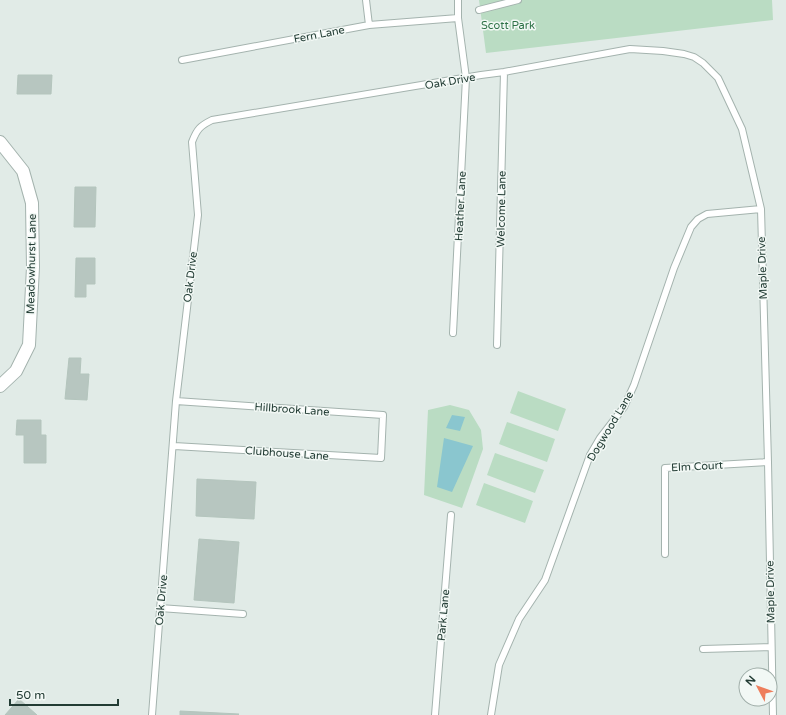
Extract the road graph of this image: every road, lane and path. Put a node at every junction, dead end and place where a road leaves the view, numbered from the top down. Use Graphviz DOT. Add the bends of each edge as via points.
graph roads {
  1 [pos="366,0"];
  2 [pos="458,0"];
  3 [pos="518,0"];
  4 [pos="479,10"];
  5 [pos="458,18"];
  6 [pos="369,25"];
  7 [pos="182,60"];
  8 [pos="504,72"];
  9 [pos="481,75"];
  10 [pos="466,78"];
  11 [pos="0,142"];
  12 [pos="761,209"];
  13 [pos="453,333"];
  14 [pos="497,345"];
  15 [pos="0,386"];
  16 [pos="176,401"];
  17 [pos="382,439"];
  18 [pos="174,446"];
  19 [pos="768,462"];
  20 [pos="451,516"];
  21 [pos="665,554"];
  22 [pos="160,608"];
  23 [pos="243,614"];
  24 [pos="771,647"];
  25 [pos="703,649"];
  26 [pos="152,715"];
  27 [pos="435,715"];
  28 [pos="491,715"];
  29 [pos="773,715"];
  1 -- 6 [label="lane"];
  2 -- 5 [label="lane, Heather Lane"];
  3 -- 4 [label="lane"];
  5 -- 6 [label="lane, Fern Lane"];
  5 -- 10 [label="lane, Heather Lane"];
  6 -- 7 [label="lane, Fern Lane"];
  8 -- 9 [label="lane, Maple Drive"];
  8 -- 12 [label="lane, Maple Drive" via="630,49 663,51 694,57 711,69 718,78 742,129"];
  8 -- 14 [label="lane, Welcome Lane"];
  9 -- 10 [label="lane, Oak Drive"];
  10 -- 13 [label="lane, Heather Lane"];
  10 -- 16 [label="lane, Oak Drive" via="212,120 203,124 192,142 198,215"];
  11 -- 15 [label="street, Meadowhurst Lane" via="23,172 32,203 33,267 29,345 16,371"];
  12 -- 19 [label="lane, Maple Drive"];
  12 -- 28 [label="lane, Dogwood Lane" via="707,214 691,227 674,268 634,386 624,407 590,455 545,580 519,619 499,665"];
  16 -- 17 [label="lane, Hillbrook Lane" via="383,415"];
  16 -- 18 [label="lane, Oak Drive"];
  17 -- 18 [label="lane, Clubhouse Lane" via="381,458"];
  18 -- 22 [label="lane, Oak Drive"];
  19 -- 21 [label="lane, Elm Court" via="665,468"];
  19 -- 24 [label="lane, Maple Drive"];
  20 -- 27 [label="lane, Park Lane"];
  22 -- 23 [label="lane"];
  22 -- 26 [label="lane, Oak Drive"];
  24 -- 25 [label="lane"];
  24 -- 29 [label="lane, Maple Drive"];
}
